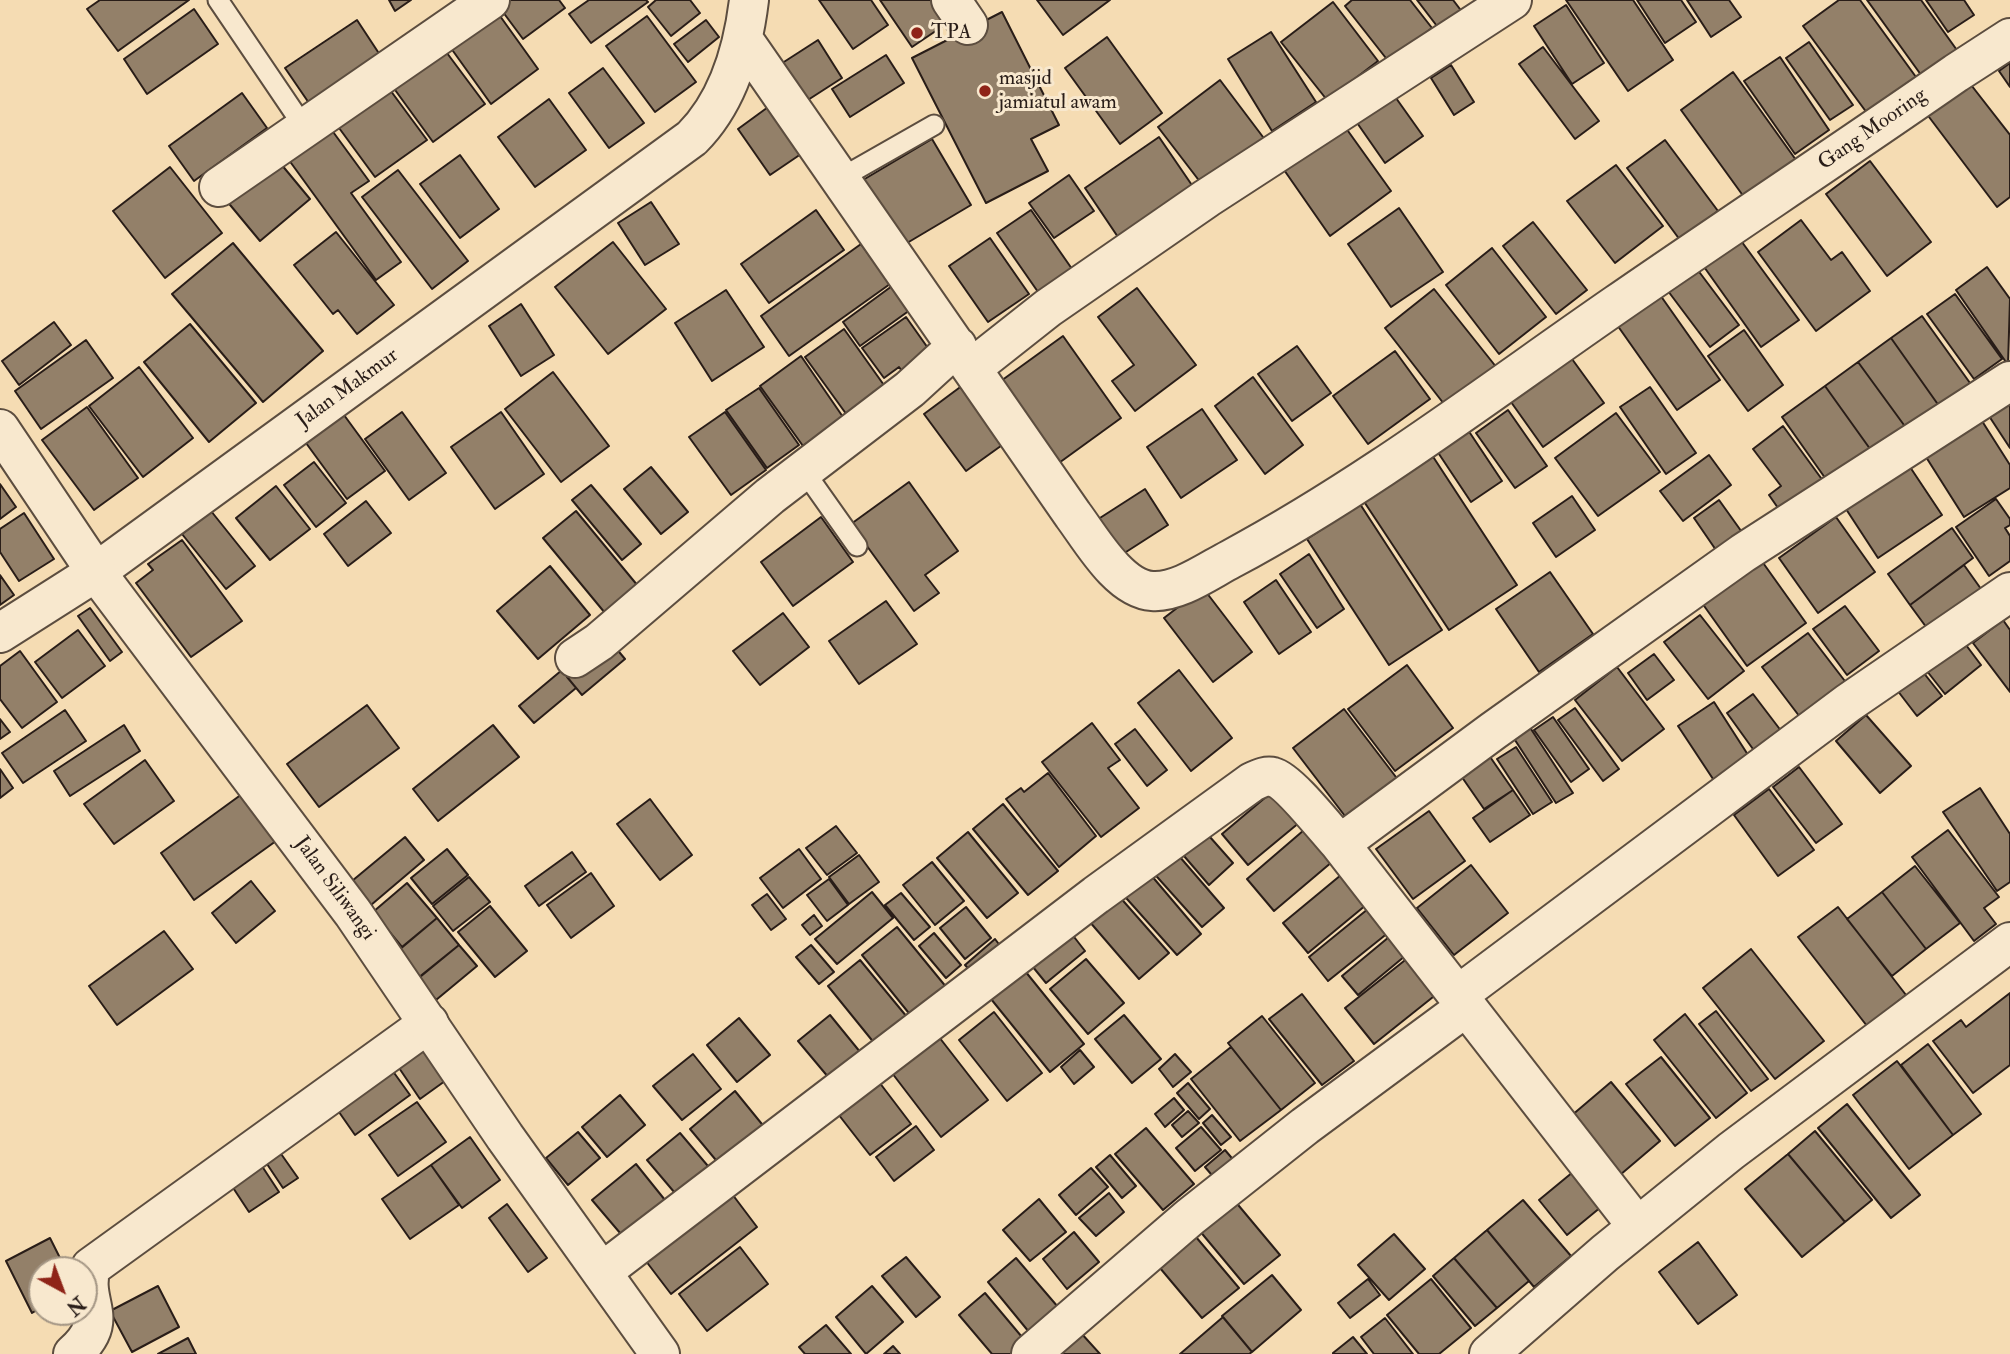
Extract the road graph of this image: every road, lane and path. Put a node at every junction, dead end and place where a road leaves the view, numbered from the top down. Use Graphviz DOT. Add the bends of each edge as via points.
graph roads {
  1 [pos="218,0"];
  2 [pos="490,0"];
  3 [pos="1512,0"];
  4 [pos="742,14"];
  5 [pos="2010,38"];
  6 [pos="934,125"];
  7 [pos="304,127"];
  8 [pos="841,178"];
  9 [pos="219,187"];
  10 [pos="964,357"];
  11 [pos="2010,381"];
  12 [pos="0,429"];
  13 [pos="804,471"];
  14 [pos="857,546"];
  15 [pos="96,572"];
  16 [pos="2010,592"];
  17 [pos="0,633"];
  18 [pos="575,658"];
  19 [pos="1340,844"];
  20 [pos="2010,942"];
  21 [pos="1462,1001"];
  22 [pos="429,1023"];
  23 [pos="1637,1226"];
  24 [pos="602,1272"];
  25 [pos="73,1354"];
  26 [pos="660,1354"];
  27 [pos="1031,1354"];
  28 [pos="1489,1354"];
  1 -- 7 [label="lane"];
  2 -- 7 [label="street"];
  3 -- 10 [label="street" via="1207,198 1048,308"];
  4 -- 8 [label="street, Gang Mooring"];
  4 -- 15 [label="street, Jalan Makmur" via="723,95 692,138"];
  5 -- 10 [label="street, Gang Mooring" via="1439,428 1264,541 1176,587 1141,590 1113,568"];
  6 -- 8 [label="lane"];
  7 -- 9 [label="street"];
  8 -- 10 [label="street, Gang Mooring"];
  10 -- 13 [label="street" via="910,389"];
  11 -- 19 [label="street" via="1743,553"];
  12 -- 15 [label="street, Jalan Siliwangi"];
  13 -- 14 [label="lane"];
  13 -- 18 [label="street"];
  15 -- 17 [label="street, Jalan Makmur"];
  15 -- 22 [label="street, Jalan Siliwangi" via="353,913"];
  16 -- 21 [label="street" via="1849,702"];
  19 -- 21 [label="street"];
  19 -- 24 [label="street" via="1279,780 1266,777 1252,782 1096,895"];
  20 -- 23 [label="street"];
  21 -- 23 [label="street"];
  21 -- 27 [label="street" via="1190,1217"];
  22 -- 24 [label="street, Jalan Siliwangi"];
  22 -- 25 [label="street" via="91,1267 92,1332"];
  23 -- 28 [label="street"];
  24 -- 26 [label="street, Jalan Siliwangi"];
}
